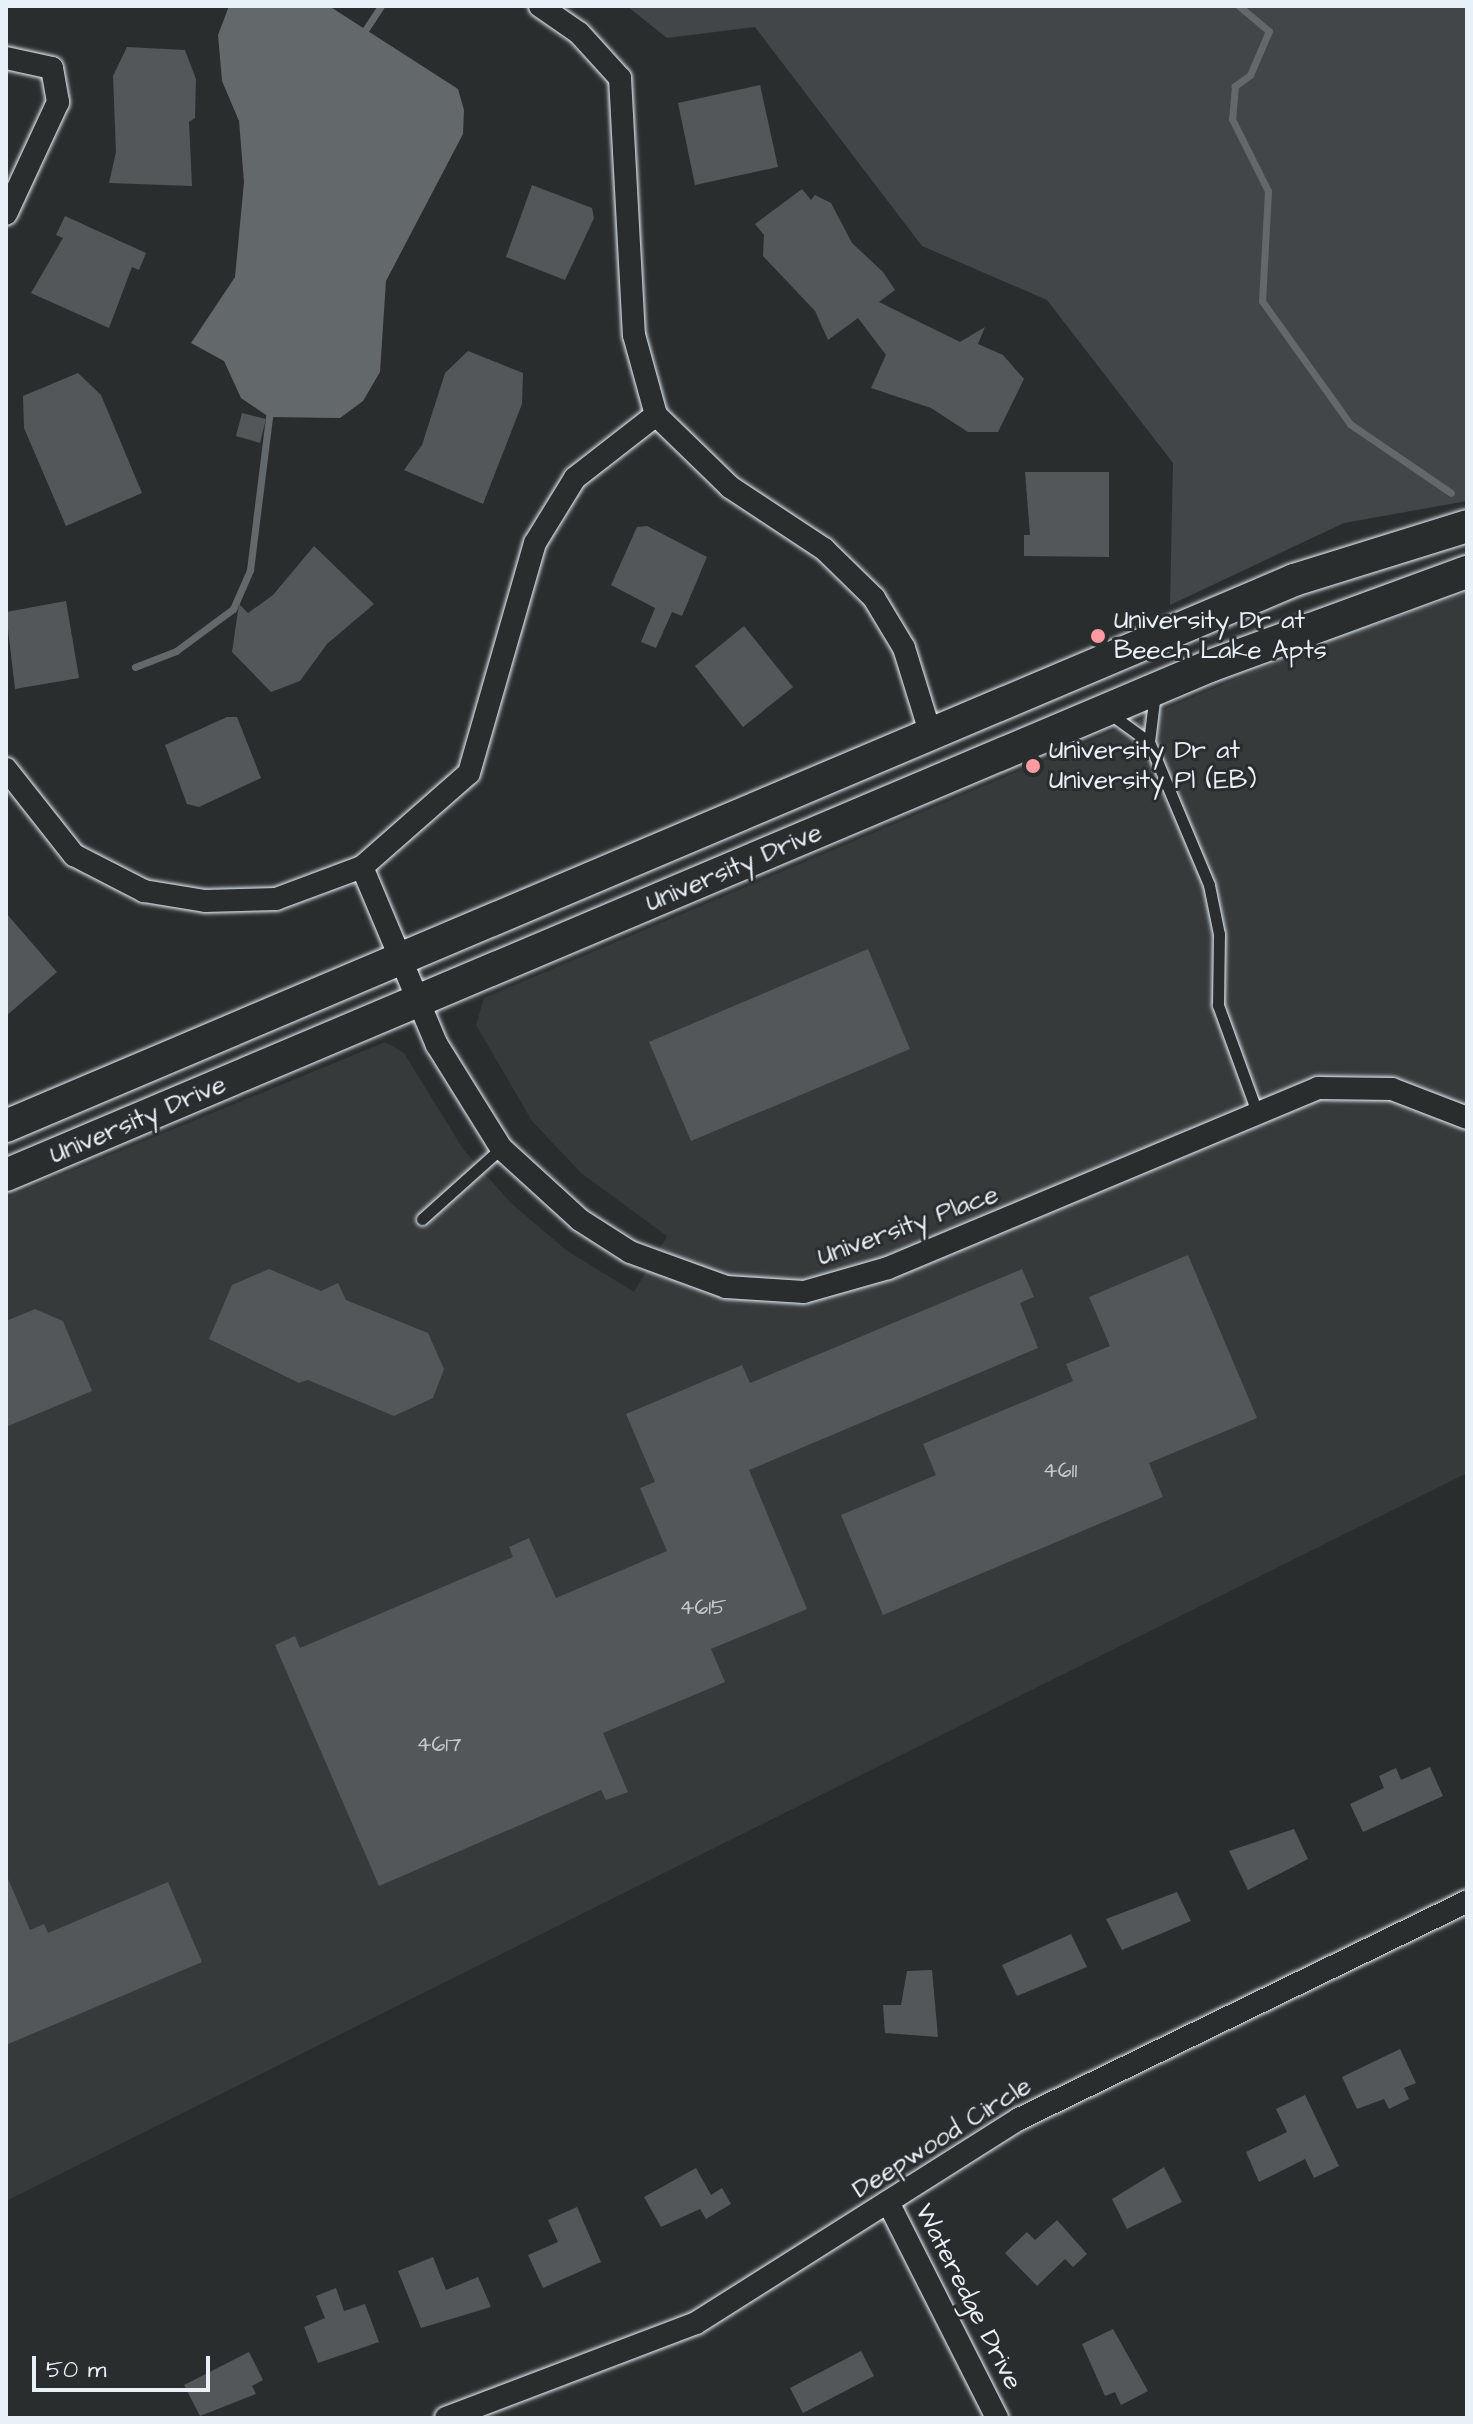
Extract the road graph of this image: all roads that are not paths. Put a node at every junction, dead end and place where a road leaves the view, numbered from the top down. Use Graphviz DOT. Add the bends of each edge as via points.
graph roads {
  1 [pos="540,6"];
  2 [pos="6,58"];
  3 [pos="6,214"];
  4 [pos="656,415"];
  5 [pos="1467,526"];
  6 [pos="1467,572"];
  7 [pos="1156,689"];
  8 [pos="1106,710"];
  9 [pos="931,735"];
  10 [pos="1149,742"];
  11 [pos="6,769"];
  12 [pos="362,867"];
  13 [pos="400,959"];
  14 [pos="418,1002"];
  15 [pos="1257,1112"];
  16 [pos="1467,1118"];
  17 [pos="6,1126"];
  18 [pos="501,1148"];
  19 [pos="6,1175"];
  20 [pos="422,1219"];
  21 [pos="1467,1901"];
  22 [pos="888,2202"];
  23 [pos="446,2418"];
  24 [pos="997,2418"];
  1 -- 4 [label="street" via="579,33 620,78 634,335"];
  2 -- 3 [label="street" via="52,68 58,102"];
  4 -- 9 [label="street" via="730,487 824,549 874,598 904,648"];
  4 -- 12 [label="street" via="575,478 535,543 469,773"];
  5 -- 9 [label="main road, University Drive" via="1294,580"];
  6 -- 7 [label="main road, University Drive"];
  7 -- 8 [label="main road, University Drive"];
  7 -- 10 [label="lane"];
  8 -- 10 [label="lane"];
  8 -- 14 [label="main road, University Drive"];
  9 -- 13 [label="main road, University Drive"];
  10 -- 15 [label="lane" via="1209,885 1219,934 1218,1005"];
  11 -- 12 [label="street" via="74,855 144,891 205,901 276,899"];
  12 -- 13 [label="street, University Place"];
  13 -- 14 [label="street, University Place"];
  13 -- 17 [label="main road, University Drive"];
  14 -- 18 [label="street, University Place" via="461,1090"];
  14 -- 19 [label="main road, University Drive"];
  15 -- 16 [label="street, University Place" via="1318,1088 1349,1085 1392,1089"];
  15 -- 18 [label="street, University Place" via="941,1248 804,1292 755,1293 649,1263 580,1220"];
  18 -- 20 [label="lane"];
  21 -- 22 [label="street, Deepwood Circle" via="1019,2119"];
  22 -- 23 [label="street, Deepwood Circle" via="696,2323"];
  22 -- 24 [label="street, Wateredge Drive"];
}
